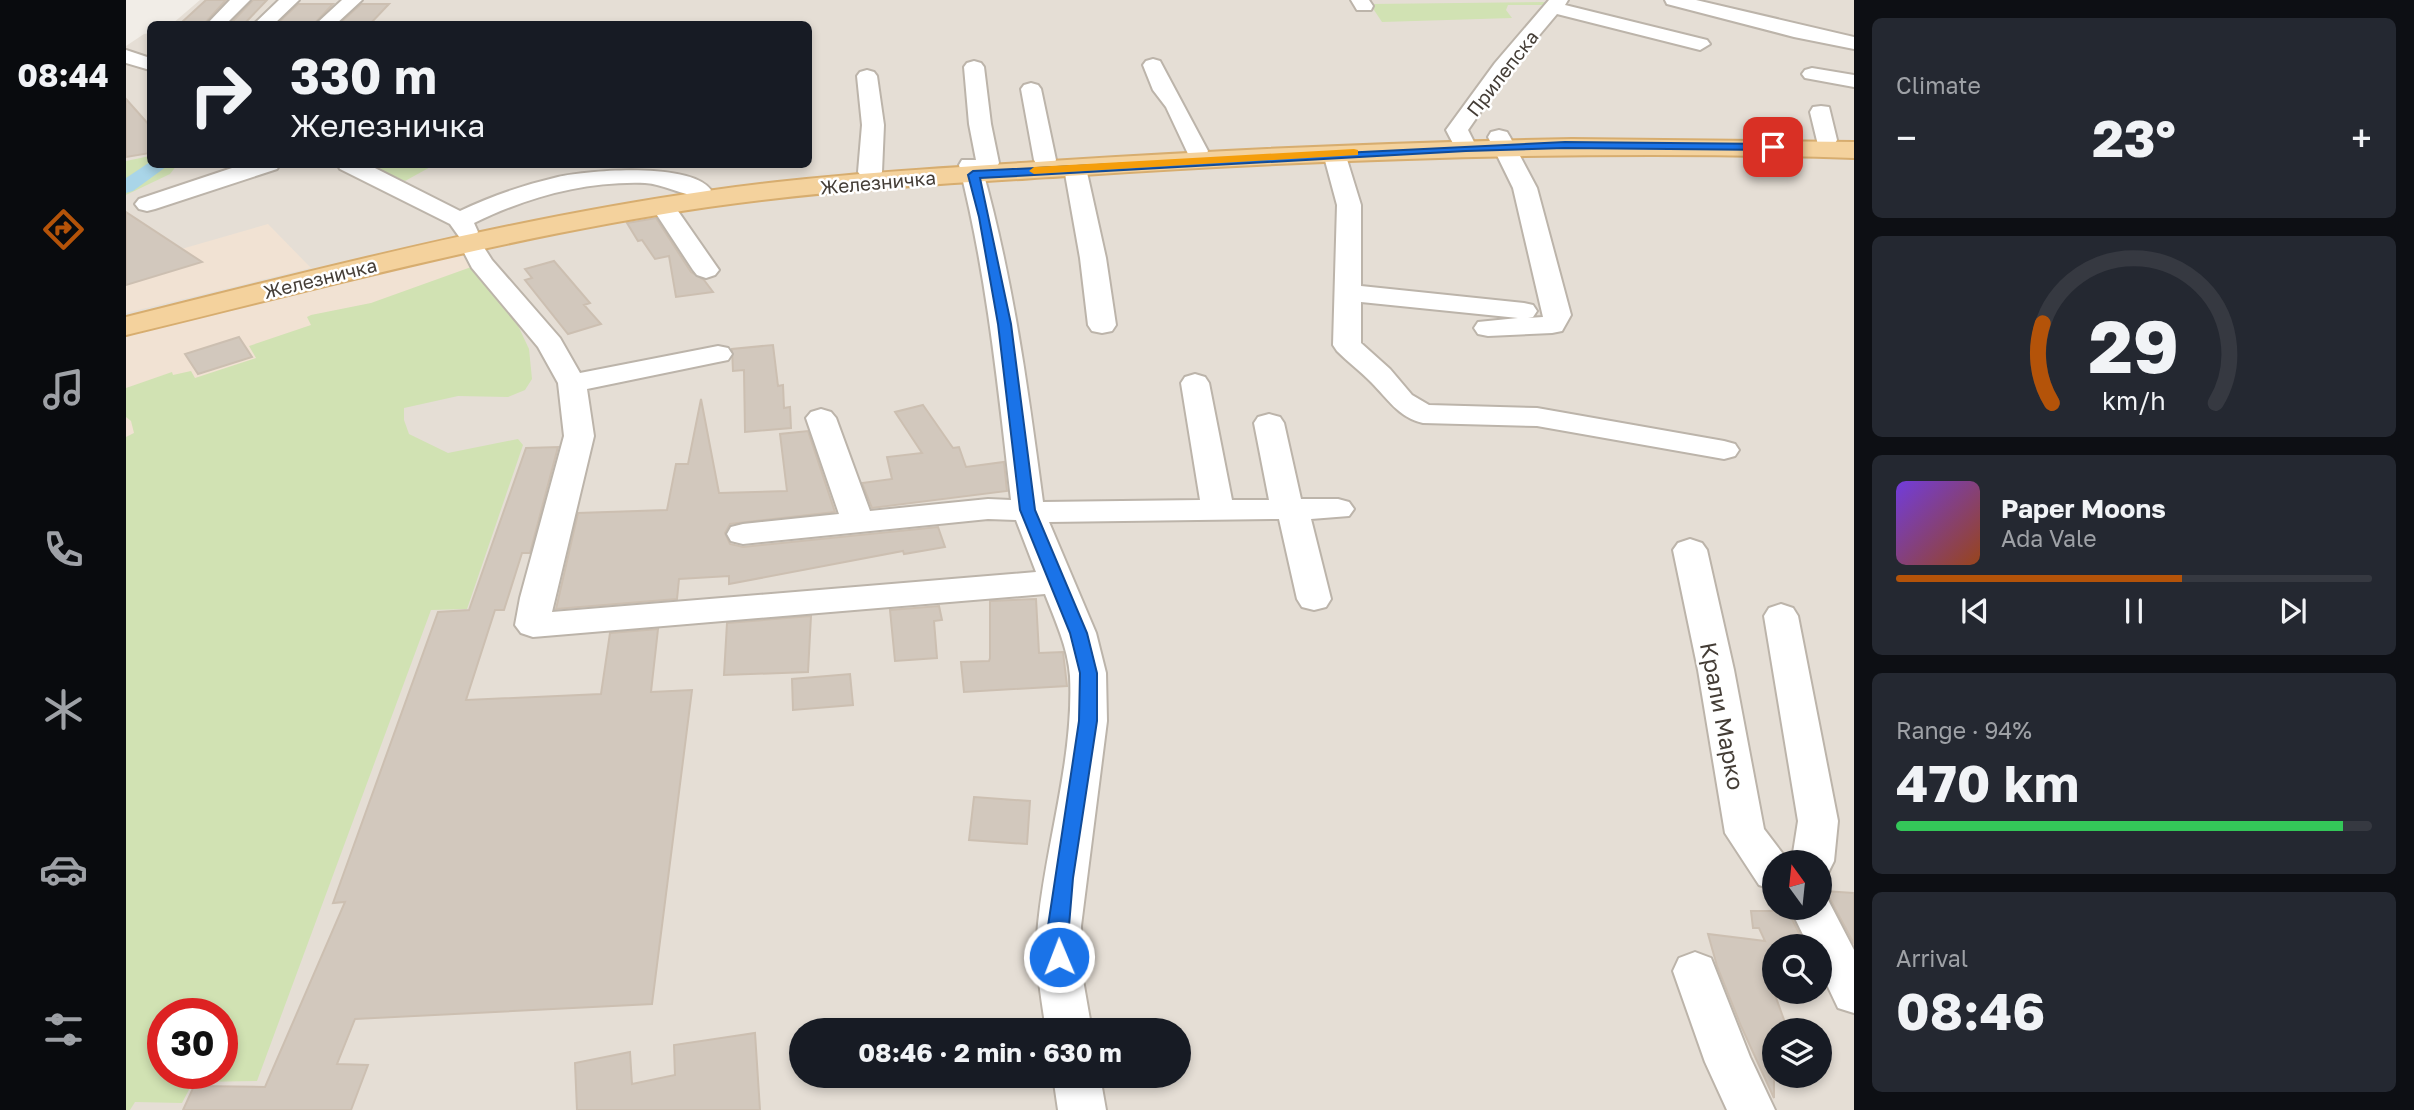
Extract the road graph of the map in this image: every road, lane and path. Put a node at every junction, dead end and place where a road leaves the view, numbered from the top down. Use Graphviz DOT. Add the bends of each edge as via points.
graph roads {
  1 [pos="241,0"];
  2 [pos="290,0"];
  3 [pos="353,0"];
  4 [pos="1674,0"];
  5 [pos="1556,4"];
  6 [pos="219,21"];
  7 [pos="266,21"];
  8 [pos="329,21"];
  9 [pos="1854,43"];
  10 [pos="1700,44"];
  11 [pos="126,56"];
  12 [pos="147,63"];
  13 [pos="1153,65"];
  14 [pos="974,67"];
  15 [pos="1812,74"];
  16 [pos="867,75"];
  17 [pos="1854,81"];
  18 [pos="1031,89"];
  19 [pos="1821,112"];
  20 [pos="1826,140"];
  21 [pos="1854,141"];
  22 [pos="1503,142"];
  23 [pos="1463,143"];
  24 [pos="1854,150"];
  25 [pos="1197,151"];
  26 [pos="1334,153"];
  27 [pos="1045,160"];
  28 [pos="257,168"];
  29 [pos="355,168"];
  30 [pos="977,168"];
  31 [pos="1075,168"];
  32 [pos="651,170"];
  33 [pos="588,172"];
  34 [pos="870,172"];
  35 [pos="699,190"];
  36 [pos="147,204"];
  37 [pos="663,206"];
  38 [pos="465,231"];
  39 [pos="706,270"];
  40 [pos="1349,293"];
  41 [pos="126,313"];
  42 [pos="1558,315"];
  43 [pos="1102,325"];
  44 [pos="126,326"];
  45 [pos="1488,328"];
  46 [pos="718,354"];
  47 [pos="572,383"];
  48 [pos="1195,383"];
  49 [pos="821,418"];
  50 [pos="1269,423"];
  51 [pos="1724,450"];
  52 [pos="1338,509"];
  53 [pos="1218,510"];
  54 [pos="1290,510"];
  55 [pos="1028,511"];
  56 [pos="858,522"];
  57 [pos="743,534"];
  58 [pos="1690,550"];
  59 [pos="1055,582"];
  60 [pos="1314,599"];
  61 [pos="1780,616"];
  62 [pos="1814,850"];
  63 [pos="1762,856"];
  64 [pos="1817,920"];
  65 [pos="1695,971"];
  66 [pos="1854,994"];
  67 [pos="1067,1018"];
  68 [pos="1078,1088"];
  69 [pos="1082,1110"];
  70 [pos="1751,1110"];
  1 -- 6 [label="street"];
  2 -- 7 [label="street"];
  3 -- 8 [label="street"];
  4 -- 9 [label="street"];
  5 -- 10 [label="street"];
  5 -- 23 [label="street, Прилепска" via="1502,67 1457,130"];
  11 -- 12 [label="street"];
  13 -- 25 [label="street"];
  14 -- 30 [label="street" via="980,124"];
  15 -- 17 [label="street"];
  16 -- 34 [label="street" via="873,125"];
  18 -- 27 [label="street"];
  19 -- 20 [label="street"];
  20 -- 21 [label="main road, Железничка"];
  20 -- 22 [label="main road, Железничка" via="1657,136"];
  22 -- 23 [label="main road, Железничка"];
  22 -- 24 [label="main road, Железничка"];
  22 -- 42 [label="street" via="1525,188"];
  23 -- 25 [label="main road, Железничка"];
  23 -- 26 [label="main road, Железничка"];
  25 -- 27 [label="main road, Железничка"];
  26 -- 31 [label="main road, Железничка"];
  26 -- 40 [label="street" via="1349,205"];
  27 -- 30 [label="main road, Железничка"];
  28 -- 36 [label="street"];
  29 -- 38 [label="street"];
  30 -- 31 [label="main road, Железничка"];
  30 -- 34 [label="main road, Железничка"];
  30 -- 37 [label="main road, Железничка"];
  30 -- 55 [label="street" via="1005,324"];
  31 -- 43 [label="street"];
  32 -- 33 [label="street"];
  32 -- 35 [label="street"];
  33 -- 38 [label="street" via="498,202"];
  34 -- 35 [label="main road, Железничка"];
  35 -- 38 [label="main road, Железничка"];
  37 -- 38 [label="main road, Железничка"];
  37 -- 39 [label="street"];
  38 -- 41 [label="main road, Железничка"];
  38 -- 44 [label="main road, Железничка"];
  38 -- 47 [label="street" via="481,263 550,344"];
  40 -- 42 [label="street"];
  40 -- 51 [label="street" via="1347,345 1402,401 1423,414 1537,417"];
  42 -- 45 [label="street" via="1552,325"];
  46 -- 47 [label="lane"];
  47 -- 59 [label="street" via="579,436 533,625"];
  48 -- 53 [label="street"];
  49 -- 56 [label="street"];
  50 -- 54 [label="street"];
  52 -- 54 [label="street"];
  53 -- 54 [label="street"];
  53 -- 55 [label="street"];
  54 -- 60 [label="street"];
  55 -- 56 [label="street" via="988,509"];
  55 -- 59 [label="street"];
  56 -- 57 [label="street"];
  58 -- 63 [label="street, Крали Марко" via="1745,832"];
  59 -- 67 [label="street" via="1078,633 1088,673 1088,721 1059,926"];
  61 -- 62 [label="street" via="1818,821"];
  64 -- 66 [label="street"];
  65 -- 70 [label="street"];
  68 -- 69 [label="street"];
}
